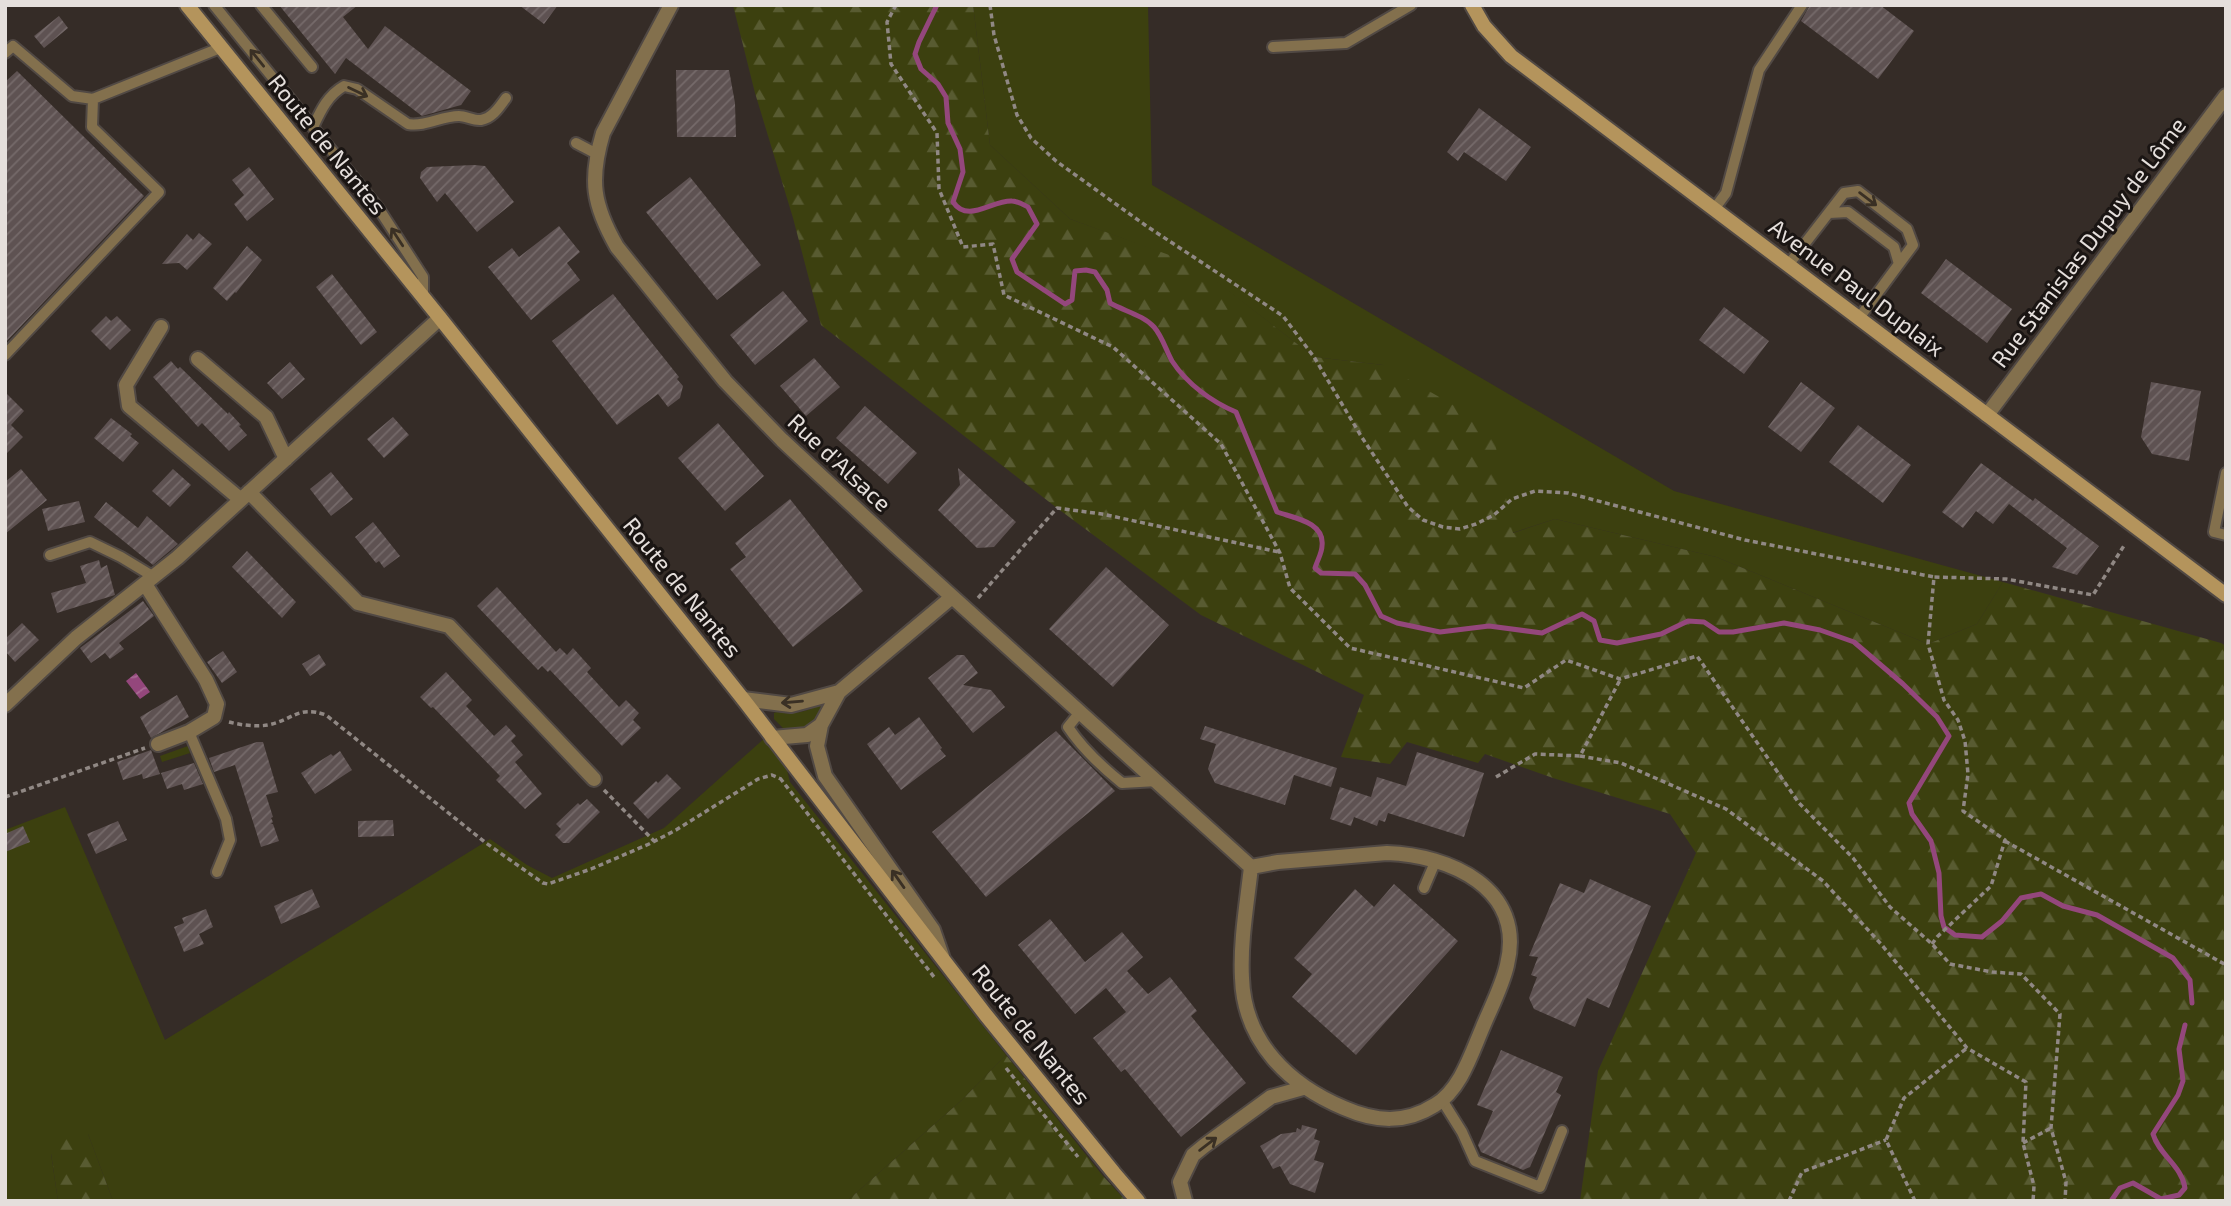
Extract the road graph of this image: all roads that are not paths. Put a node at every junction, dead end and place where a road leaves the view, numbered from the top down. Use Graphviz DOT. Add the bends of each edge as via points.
graph roads {
  1 [pos="187,5"];
  2 [pos="214,5"];
  3 [pos="261,5"];
  4 [pos="671,5"];
  5 [pos="1411,5"];
  6 [pos="1472,5"];
  7 [pos="1801,5"];
  8 [pos="1273,47"];
  9 [pos="220,48"];
  10 [pos="5,53"];
  11 [pos="312,67"];
  12 [pos="2226,96"];
  13 [pos="506,97"];
  14 [pos="93,99"];
  15 [pos="2219,114"];
  16 [pos="313,127"];
  17 [pos="576,143"];
  18 [pos="597,154"];
  19 [pos="1715,208"];
  20 [pos="1829,213"];
  21 [pos="1789,264"];
  22 [pos="1899,264"];
  23 [pos="424,297"];
  24 [pos="440,318"];
  25 [pos="1859,318"];
  26 [pos="161,327"];
  27 [pos="5,355"];
  28 [pos="198,359"];
  29 [pos="1987,415"];
  30 [pos="286,459"];
  31 [pos="2226,473"];
  32 [pos="244,495"];
  33 [pos="2226,535"];
  34 [pos="50,555"];
  35 [pos="149,581"];
  36 [pos="2226,595"];
  37 [pos="953,597"];
  38 [pos="839,692"];
  39 [pos="743,699"];
  40 [pos="5,705"];
  41 [pos="1080,712"];
  42 [pos="821,724"];
  43 [pos="189,732"];
  44 [pos="772,738"];
  45 [pos="158,744"];
  46 [pos="594,779"];
  47 [pos="1157,781"];
  48 [pos="1436,860"];
  49 [pos="1251,867"];
  50 [pos="217,872"];
  51 [pos="1424,888"];
  52 [pos="943,959"];
  53 [pos="1303,1088"];
  54 [pos="1442,1100"];
  55 [pos="1562,1131"];
  56 [pos="1139,1201"];
  57 [pos="1185,1201"];
  1 -- 9 [label="main road, Route de Nantes"];
  16 -- 2 [label="lane, one-way"];
  3 -- 11 [label="lane"];
  4 -- 18 [label="street, Rue d'Alsace" via="603,133"];
  5 -- 8 [label="lane" via="1346,43"];
  6 -- 19 [label="main road, Avenue Paul Duplaix" via="1511,56"];
  7 -- 19 [label="lane" via="1759,70 1726,193"];
  9 -- 14 [label="lane"];
  9 -- 23 [label="main road, Route de Nantes"];
  10 -- 14 [label="lane" via="13,46 72,96"];
  12 -- 15 [label="street, Rue Stanislas Dupuy de Lôme"];
  16 -- 13 [label="lane, one-way" via="328,99 344,86 357,89 408,124 418,125 460,116 481,120 496,111"];
  14 -- 27 [label="lane" via="92,127 159,192"];
  15 -- 29 [label="street, Rue Stanislas Dupuy de Lôme"];
  23 -- 16 [label="lane, one-way" via="423,277 379,209"];
  17 -- 18 [label="lane"];
  18 -- 37 [label="street, Rue d'Alsace" via="594,180 605,227 690,339 782,440"];
  19 -- 21 [label="main road, Avenue Paul Duplaix"];
  20 -- 21 [label="lane"];
  20 -- 22 [label="lane" via="1848,212 1894,247"];
  20 -- 22 [label="lane, one-way" via="1844,192 1858,191 1907,229 1913,245"];
  21 -- 25 [label="main road, Avenue Paul Duplaix"];
  22 -- 25 [label="lane"];
  23 -- 24 [label="main road, Route de Nantes"];
  24 -- 30 [label="street"];
  24 -- 39 [label="main road, Route de Nantes"];
  25 -- 29 [label="main road, Avenue Paul Duplaix"];
  26 -- 32 [label="street" via="126,385 129,406"];
  28 -- 30 [label="street" via="266,417"];
  29 -- 36 [label="main road, Avenue Paul Duplaix"];
  30 -- 32 [label="street"];
  31 -- 33 [label="lane" via="2214,532"];
  32 -- 35 [label="street"];
  32 -- 46 [label="street" via="358,603 449,626"];
  34 -- 35 [label="lane" via="90,542 121,557"];
  35 -- 40 [label="street" via="76,639"];
  35 -- 43 [label="street" via="217,704 214,717"];
  37 -- 38 [label="street"];
  37 -- 41 [label="street, Rue d'Alsace"];
  38 -- 39 [label="street, one-way" via="790,705"];
  38 -- 42 [label="street"];
  39 -- 44 [label="main road, Route de Nantes"];
  41 -- 47 [label="street, Rue d'Alsace"];
  41 -- 47 [label="lane" via="1068,727 1110,773 1122,783"];
  42 -- 44 [label="street" via="807,735"];
  52 -- 42 [label="street, one-way" via="933,930 825,776 817,746"];
  43 -- 45 [label="street"];
  43 -- 50 [label="lane" via="226,819 230,840"];
  44 -- 52 [label="main road, Route de Nantes"];
  47 -- 49 [label="street, Rue d'Alsace"];
  48 -- 49 [label="street" via="1412,853 1387,853"];
  48 -- 51 [label="lane"];
  48 -- 54 [label="street" via="1471,875 1488,889 1507,926 1509,946 1505,971 1472,1053"];
  49 -- 53 [label="street" via="1242,979 1246,1005 1269,1054"];
  52 -- 56 [label="main road, Route de Nantes"];
  53 -- 54 [label="street" via="1380,1120 1413,1116"];
  57 -- 53 [label="street, one-way" via="1180,1182 1193,1155 1271,1097"];
  54 -- 55 [label="lane" via="1475,1161 1540,1187"];
}
